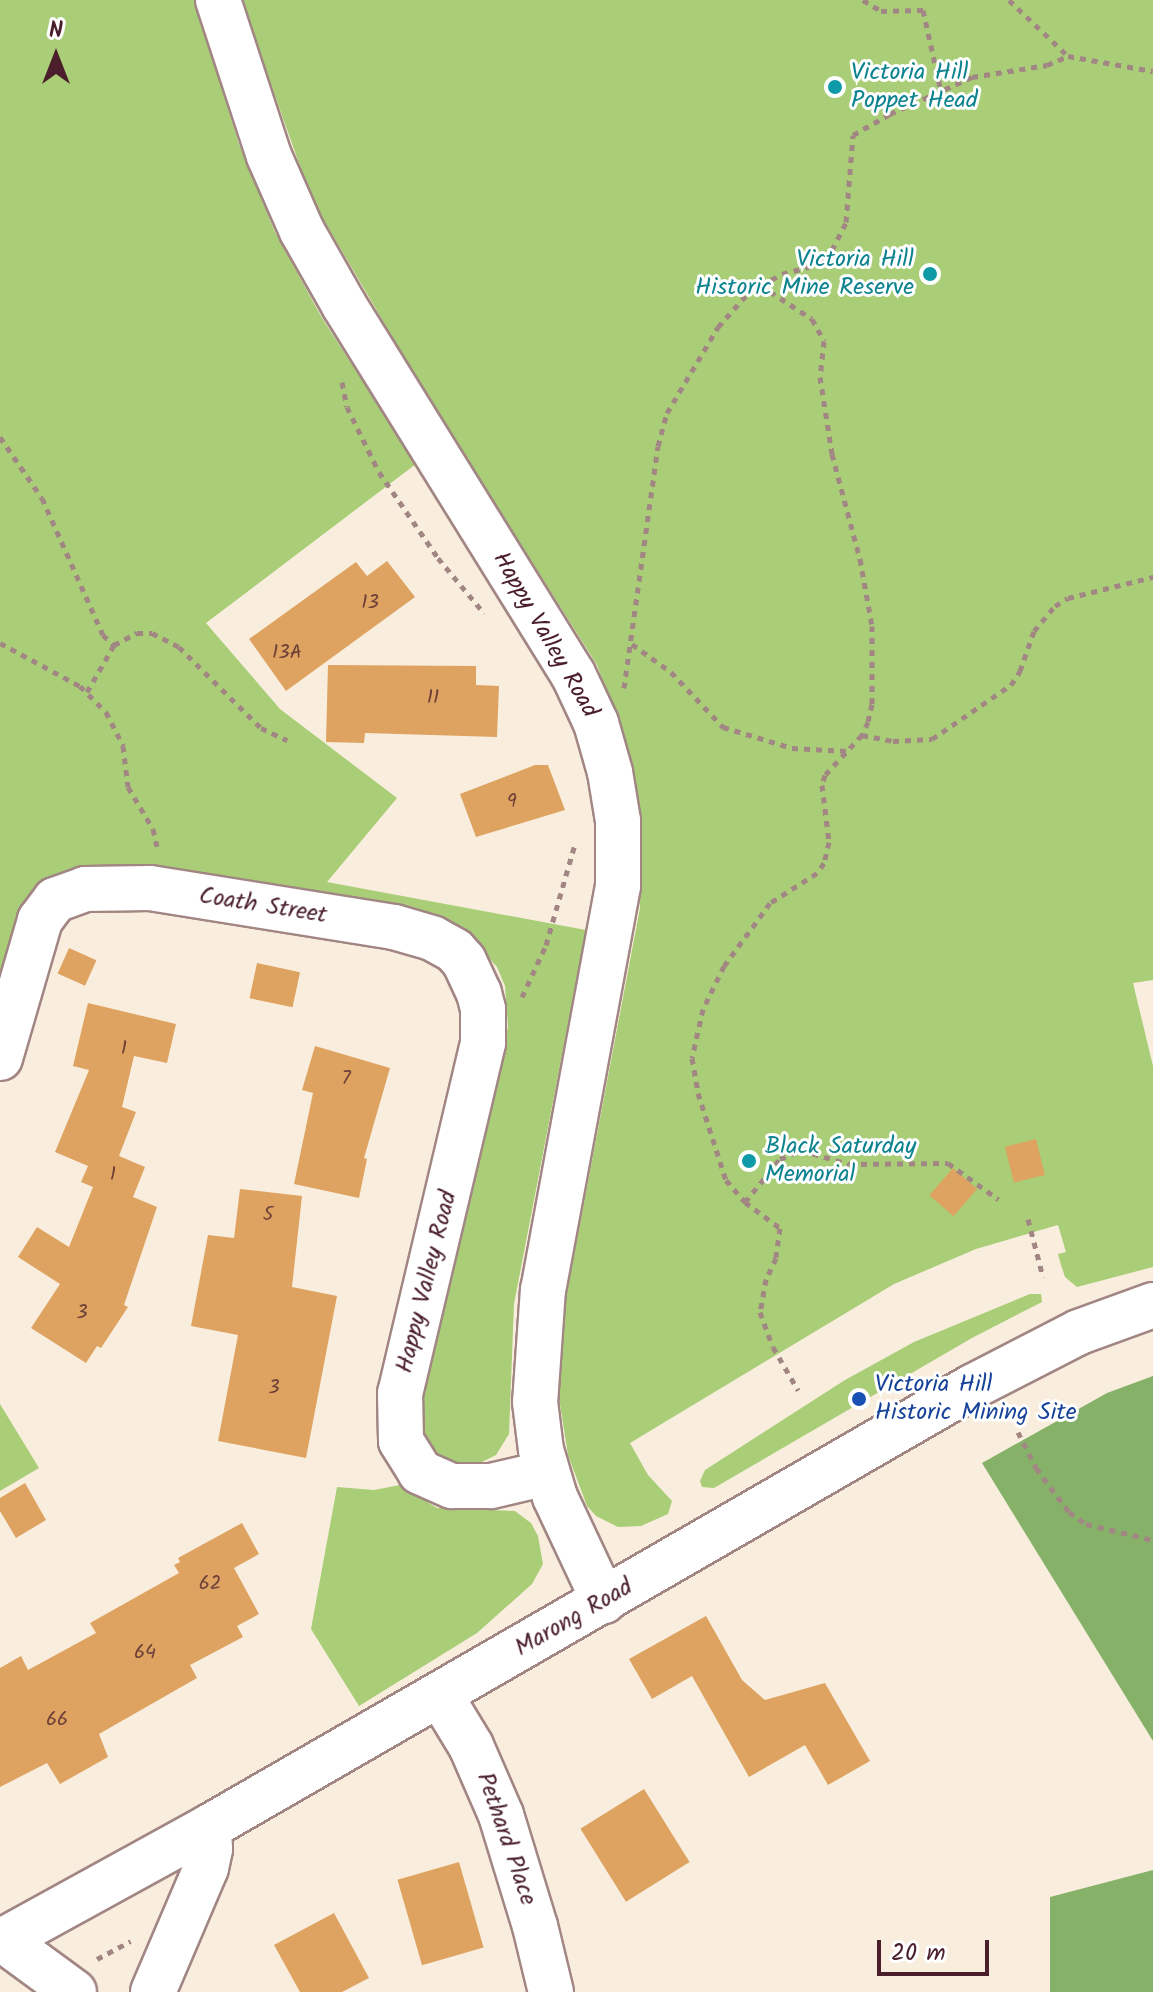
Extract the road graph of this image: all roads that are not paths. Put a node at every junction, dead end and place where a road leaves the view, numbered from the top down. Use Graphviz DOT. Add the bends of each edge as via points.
graph roads {
  1 [pos="218,0"];
  2 [pos="464,961"];
  3 [pos="0,1058"];
  4 [pos="1153,1305"];
  5 [pos="547,1473"];
  6 [pos="604,1601"];
  7 [pos="440,1695"];
  8 [pos="209,1827"];
  9 [pos="1,1941"];
  10 [pos="79,1979"];
  11 [pos="153,1992"];
  12 [pos="551,1992"];
  1 -- 5 [label="main road, Happy Valley Road" via="269,156 302,231 573,674 596,723 618,821 618,886 543,1289 535,1402"];
  2 -- 3 [label="main road, Coath Street" via="441,941 394,927 150,888 85,889 46,909 33,936"];
  2 -- 5 [label="main road, Happy Valley Road" via="483,1009 483,1043 400,1393 401,1441 420,1472 452,1486 491,1486"];
  4 -- 6 [label="main road, Marong Road" via="1079,1332 1020,1362"];
  5 -- 6 [label="main road, Happy Valley Road"];
  6 -- 7 [label="main road, Marong Road"];
  7 -- 8 [label="main road, Marong Road"];
  7 -- 12 [label="main road, Pethard Place" via="471,1746 501,1815"];
  8 -- 9 [label="main road, Marong Road"];
  8 -- 11 [label="main road" via="206,1868"];
  9 -- 10 [label="main road"];
}
